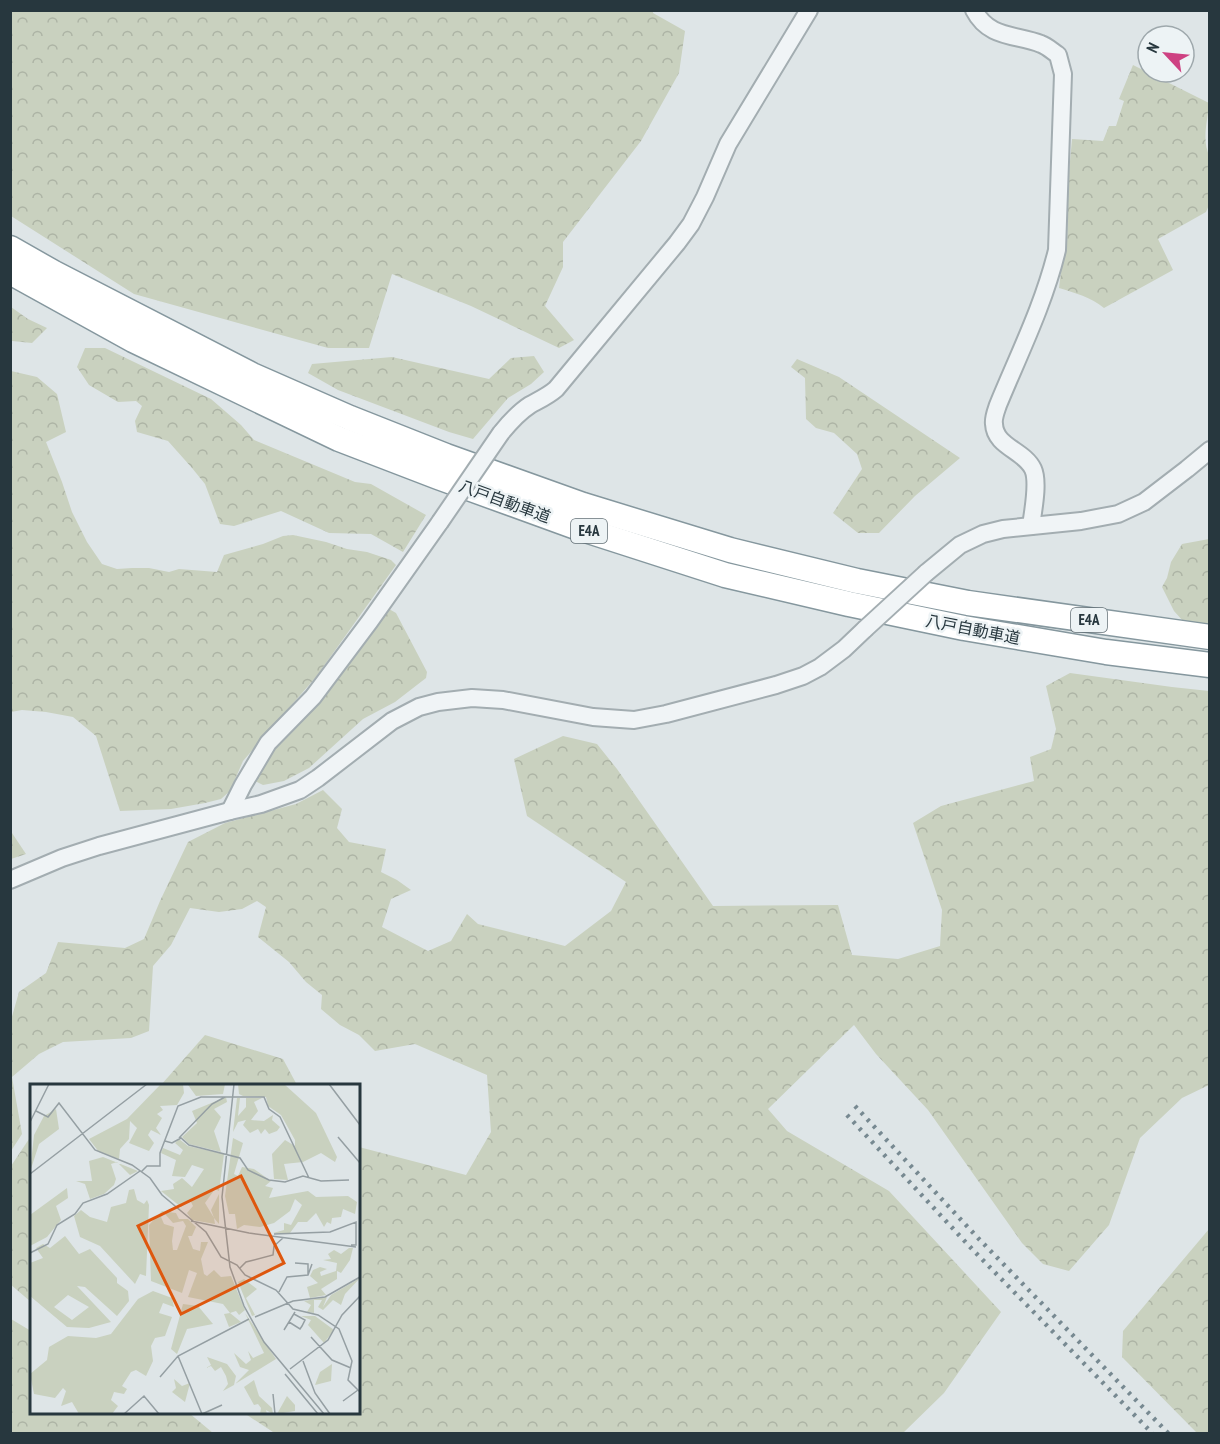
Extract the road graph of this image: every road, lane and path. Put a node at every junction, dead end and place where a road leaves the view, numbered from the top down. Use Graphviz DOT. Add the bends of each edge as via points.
graph roads {
  1 [pos="809,10"];
  2 [pos="974,10"];
  3 [pos="10,248"];
  4 [pos="10,272"];
  5 [pos="1209,450"];
  6 [pos="1031,526"];
  7 [pos="1209,637"];
  8 [pos="1209,665"];
  9 [pos="230,810"];
  10 [pos="10,880"];
  1 -- 9 [label="street, bridge" via="728,144 691,224 556,389 528,406 501,433 364,630 313,697 268,743"];
  2 -- 6 [label="street" via="985,26 1042,44 1058,55 1063,74 1057,250 993,422 1002,442 1033,470"];
  3 -- 7 [label="highway, 八戸自動車道 / E4A" via="252,375 446,456 583,505 730,550 856,581 968,603"];
  4 -- 8 [label="highway, 八戸自動車道 / E4A" via="133,340 339,439 576,527 725,576 964,628"];
  5 -- 6 [label="street" via="1144,502 1118,514"];
  6 -- 9 [label="street, bridge" via="983,534 960,545 844,649 803,676 634,720 593,717 503,700 438,702 392,721 300,790"];
  9 -- 10 [label="street" via="99,846"];
}
